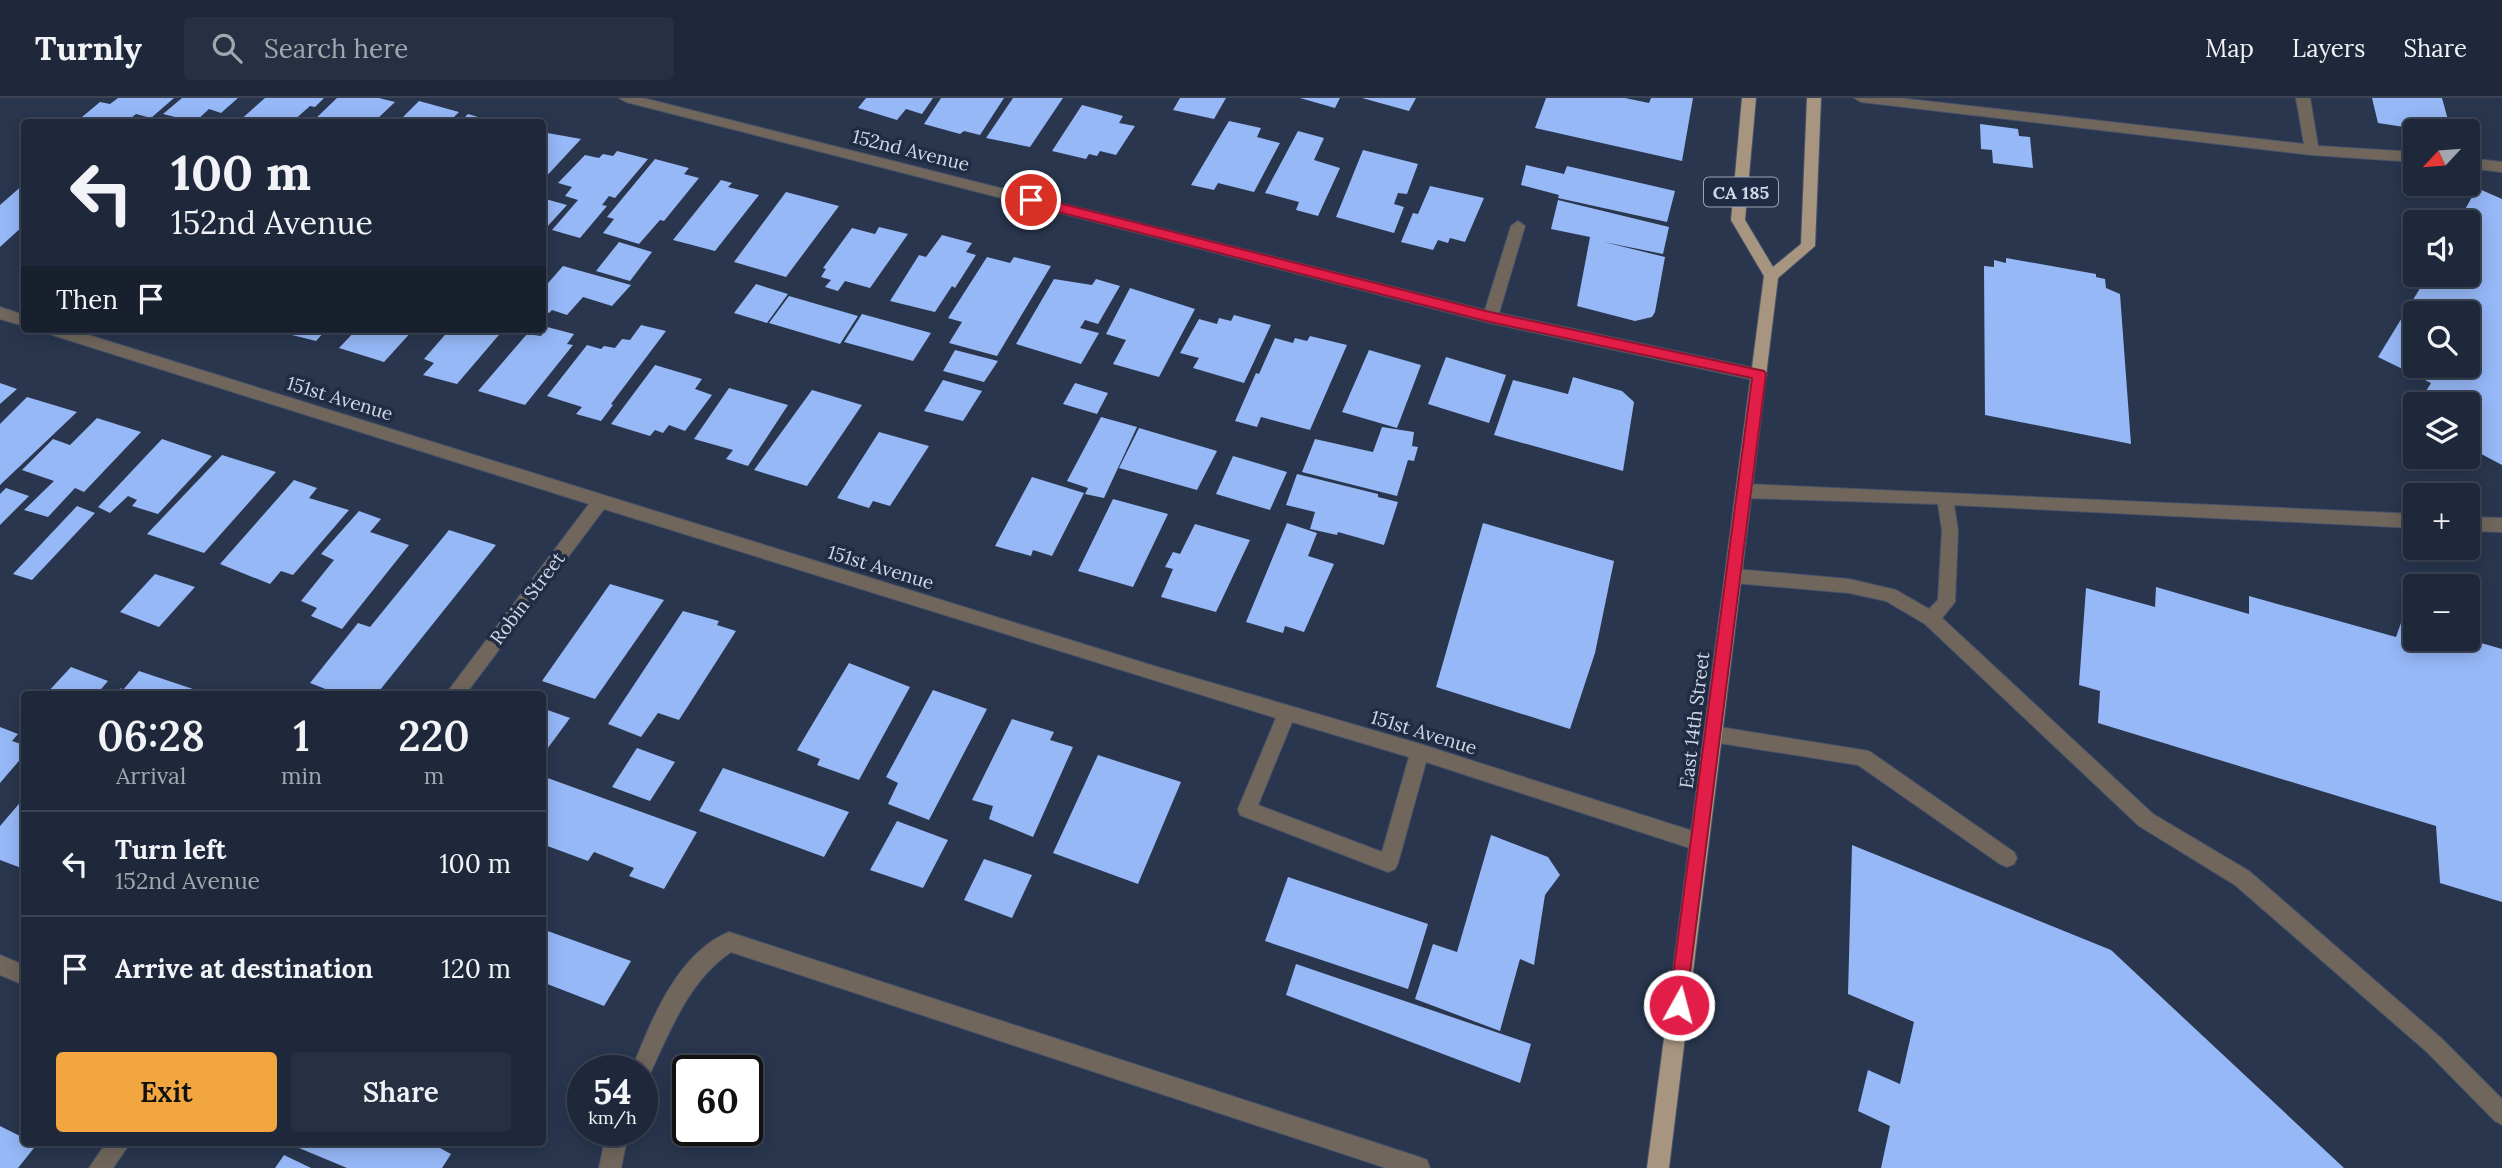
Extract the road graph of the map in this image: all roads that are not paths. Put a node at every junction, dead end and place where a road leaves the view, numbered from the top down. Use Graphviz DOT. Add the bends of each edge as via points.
graph roads {
  1 [pos="626,98"];
  2 [pos="1749,98"];
  3 [pos="1814,98"];
  4 [pos="1861,98"];
  5 [pos="2303,98"];
  6 [pos="2312,150"];
  7 [pos="2403,156"];
  8 [pos="2480,164"];
  9 [pos="2502,167"];
  10 [pos="1518,226"];
  11 [pos="1771,276"];
  12 [pos="0,313"];
  13 [pos="1490,317"];
  14 [pos="21,320"];
  15 [pos="64,333"];
  16 [pos="1759,374"];
  17 [pos="1744,491"];
  18 [pos="1945,498"];
  19 [pos="600,502"];
  20 [pos="2403,520"];
  21 [pos="2480,525"];
  22 [pos="2502,526"];
  23 [pos="1734,576"];
  24 [pos="1931,619"];
  25 [pos="457,691"];
  26 [pos="1287,712"];
  27 [pos="1713,734"];
  28 [pos="1420,752"];
  29 [pos="1699,842"];
  30 [pos="2007,858"];
  31 [pos="0,965"];
  32 [pos="21,974"];
  33 [pos="648,1055"];
  34 [pos="2502,1114"];
  35 [pos="116,1146"];
  36 [pos="615,1146"];
  37 [pos="100,1168"];
  38 [pos="610,1168"];
  39 [pos="1419,1168"];
  40 [pos="1658,1168"];
  1 -- 13 [label="street, 152nd Avenue"];
  2 -- 11 [label="main road, CA 185" via="1738,220"];
  3 -- 11 [label="main road" via="1808,246"];
  4 -- 6 [label="street"];
  5 -- 6 [label="street"];
  6 -- 7 [label="street"];
  8 -- 9 [label="street"];
  10 -- 13 [label="street"];
  11 -- 16 [label="main road, East 14th Street"];
  12 -- 14 [label="street"];
  13 -- 16 [label="street, 152nd Avenue"];
  15 -- 19 [label="street, 151st Avenue"];
  16 -- 17 [label="main road, East 14th Street"];
  17 -- 18 [label="street"];
  17 -- 23 [label="main road, East 14th Street"];
  18 -- 20 [label="street"];
  18 -- 24 [label="street" via="1950,530 1945,602"];
  19 -- 25 [label="street, Robin Street"];
  19 -- 26 [label="street, 151st Avenue"];
  21 -- 22 [label="street"];
  23 -- 24 [label="street" via="1849,586 1890,595"];
  23 -- 27 [label="main road, East 14th Street"];
  24 -- 34 [label="street" via="2146,820 2242,878 2434,1045"];
  26 -- 28 [label="street, 151st Avenue"];
  26 -- 28 [label="street" via="1247,809 1388,863"];
  27 -- 29 [label="main road, East 14th Street"];
  27 -- 30 [label="street" via="1862,757"];
  28 -- 29 [label="street, 151st Avenue"];
  29 -- 40 [label="main road, East 14th Street"];
  31 -- 32 [label="street"];
  33 -- 39 [label="street" via="700,963 729,942"];
  35 -- 37 [label="street"];
  36 -- 38 [label="street"];
}
